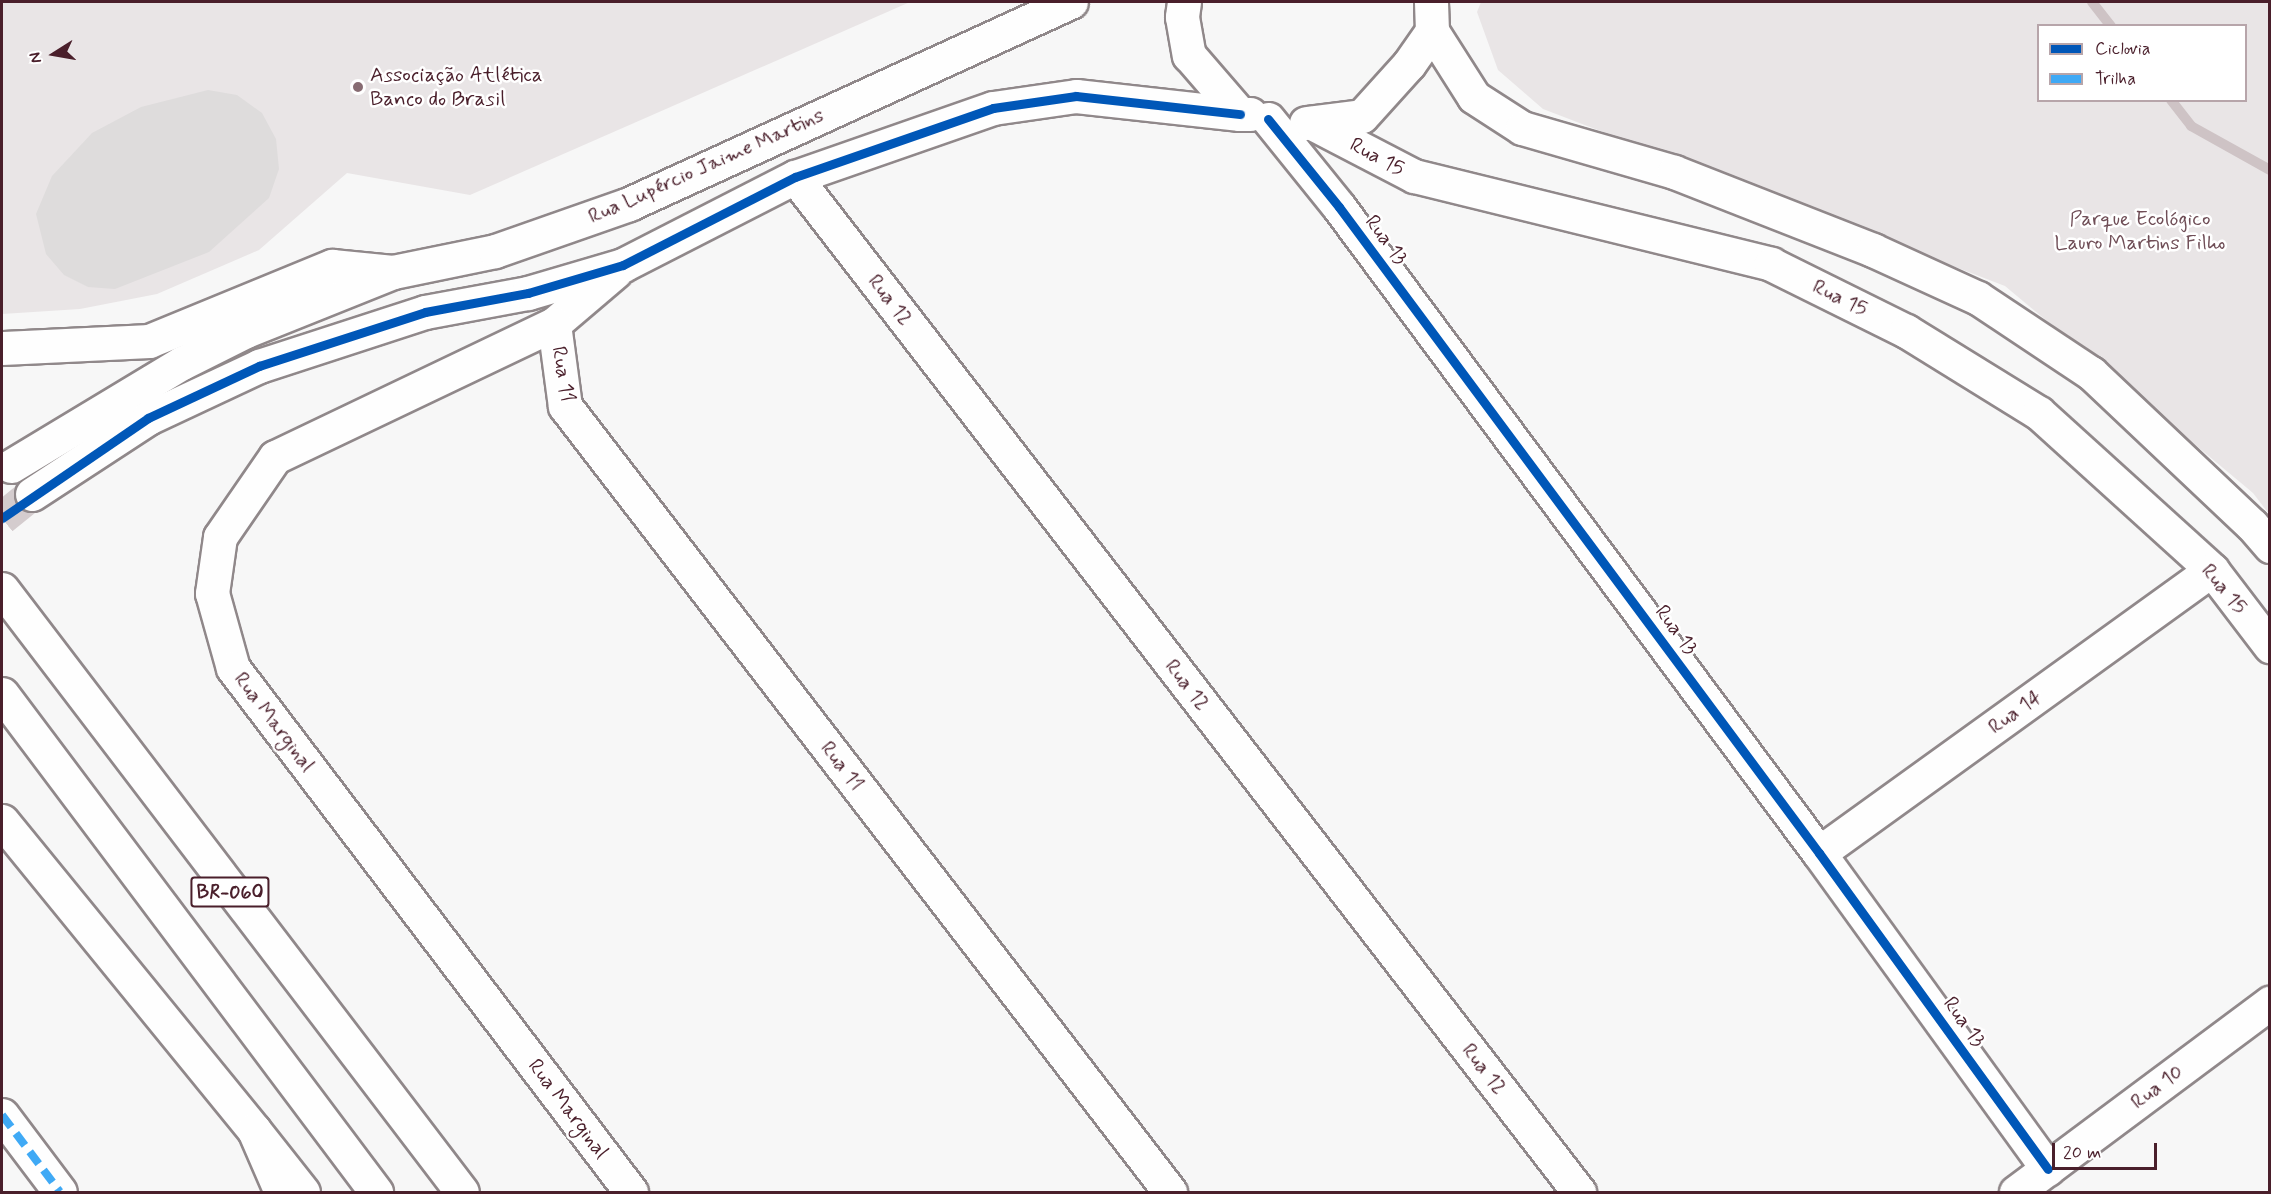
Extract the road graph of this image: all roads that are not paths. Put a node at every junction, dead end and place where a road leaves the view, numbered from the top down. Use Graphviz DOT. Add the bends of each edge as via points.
graph roads {
  1 [pos="1071,2"];
  2 [pos="1184,2"];
  3 [pos="1432,16"];
  4 [pos="1254,116"];
  5 [pos="1312,123"];
  6 [pos="795,177"];
  7 [pos="623,265"];
  8 [pos="393,272"];
  9 [pos="554,324"];
  10 [pos="2,348"];
  11 [pos="11,466"];
  12 [pos="33,494"];
  13 [pos="2270,546"];
  14 [pos="2212,570"];
  15 [pos="2,589"];
  16 [pos="2270,646"];
  17 [pos="2,694"];
  18 [pos="2,821"];
  19 [pos="1819,853"];
  20 [pos="2270,1003"];
  21 [pos="2,1115"];
  22 [pos="254,1130"];
  23 [pos="2048,1169"];
  24 [pos="60,1192"];
  25 [pos="281,1192"];
  26 [pos="303,1192"];
  27 [pos="376,1192"];
  28 [pos="462,1192"];
  29 [pos="631,1192"];
  30 [pos="1170,1192"];
  31 [pos="1579,1192"];
  32 [pos="2016,1192"];
  1 -- 8 [label="main road, Rua Lupércio Jaime Martins" via="629,204 495,251"];
  2 -- 4 [label="main road, Rua 13" via="1182,17 1189,55"];
  3 -- 5 [label="main road" via="1409,64 1362,116"];
  3 -- 13 [label="main road" via="1474,97 1522,128 1674,172 1873,250 1978,298 2091,373"];
  4 -- 5 [label="main road" via="1282,123"];
  4 -- 6 [label="main road" via="1076,96 993,108"];
  4 -- 19 [label="main road, Rua 13" via="1339,207"];
  5 -- 14 [label="main road, Rua 15" via="1414,176 1771,264 1864,310 1906,331 2039,413"];
  6 -- 7 [label="main road"];
  6 -- 31 [label="main road, Rua 12"];
  7 -- 9 [label="main road, Rua Marginal"];
  7 -- 12 [label="main road" via="528,293 424,312 259,366 148,418"];
  8 -- 10 [label="main road" via="332,266 149,341"];
  8 -- 11 [label="main road, Rua Lupércio Jaime Martins" via="246,331 182,363"];
  9 -- 29 [label="main road, Rua Marginal" via="275,457 220,537 212,592 233,668"];
  9 -- 30 [label="main road, Rua 11" via="565,406"];
  14 -- 16 [label="main road, Rua 15"];
  14 -- 19 [label="main road, Rua 14"];
  15 -- 28 [label="main road, BR-060"];
  17 -- 27 [label="main road, BR-060"];
  18 -- 22 [label="main road"];
  19 -- 23 [label="main road, Rua 13"];
  20 -- 23 [label="main road, Rua 10"];
  21 -- 24 [label="main road"];
  22 -- 25 [label="main road"];
  22 -- 26 [label="main road"];
  23 -- 32 [label="main road, Rua 10"];
}
